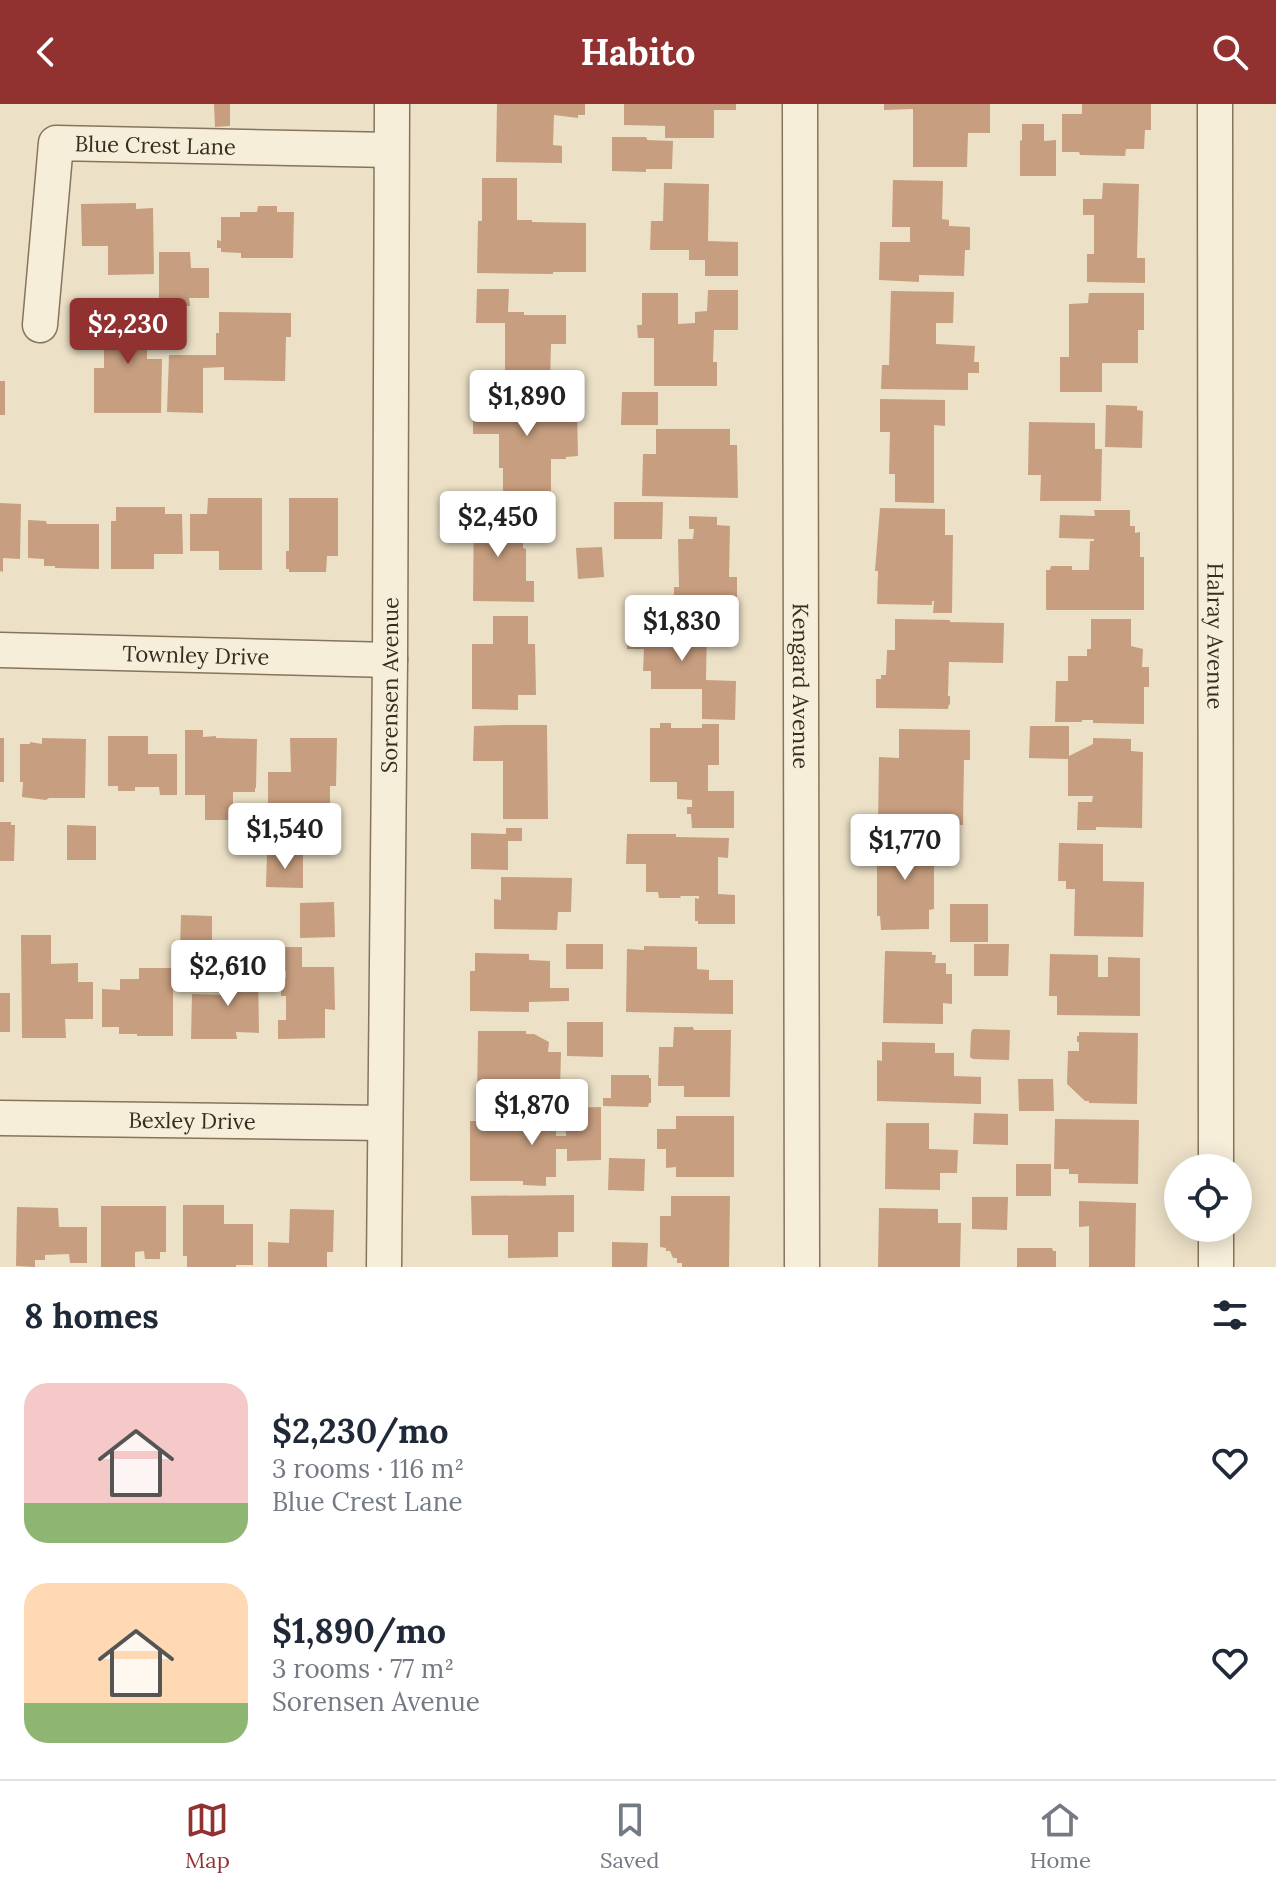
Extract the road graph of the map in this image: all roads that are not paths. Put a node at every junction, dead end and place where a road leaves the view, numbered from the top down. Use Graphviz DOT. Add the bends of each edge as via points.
graph roads {
  1 [pos="392,104"];
  2 [pos="800,104"];
  3 [pos="1215,104"];
  4 [pos="391,150"];
  5 [pos="40,325"];
  6 [pos="0,650"];
  7 [pos="390,660"];
  8 [pos="0,1118"];
  9 [pos="385,1123"];
  10 [pos="1216,1154"];
  11 [pos="1216,1242"];
  12 [pos="384,1267"];
  13 [pos="802,1267"];
  14 [pos="1216,1267"];
  1 -- 4 [label="street, Sorensen Avenue"];
  2 -- 13 [label="street, Kengard Avenue"];
  3 -- 10 [label="street, Halray Avenue"];
  4 -- 5 [label="street, Blue Crest Lane" via="56,143"];
  4 -- 7 [label="street, Sorensen Avenue"];
  6 -- 7 [label="street, Townley Drive"];
  7 -- 9 [label="street, Sorensen Avenue"];
  8 -- 9 [label="street, Bexley Drive"];
  9 -- 12 [label="street, Sorensen Avenue"];
  11 -- 14 [label="street"];
}
